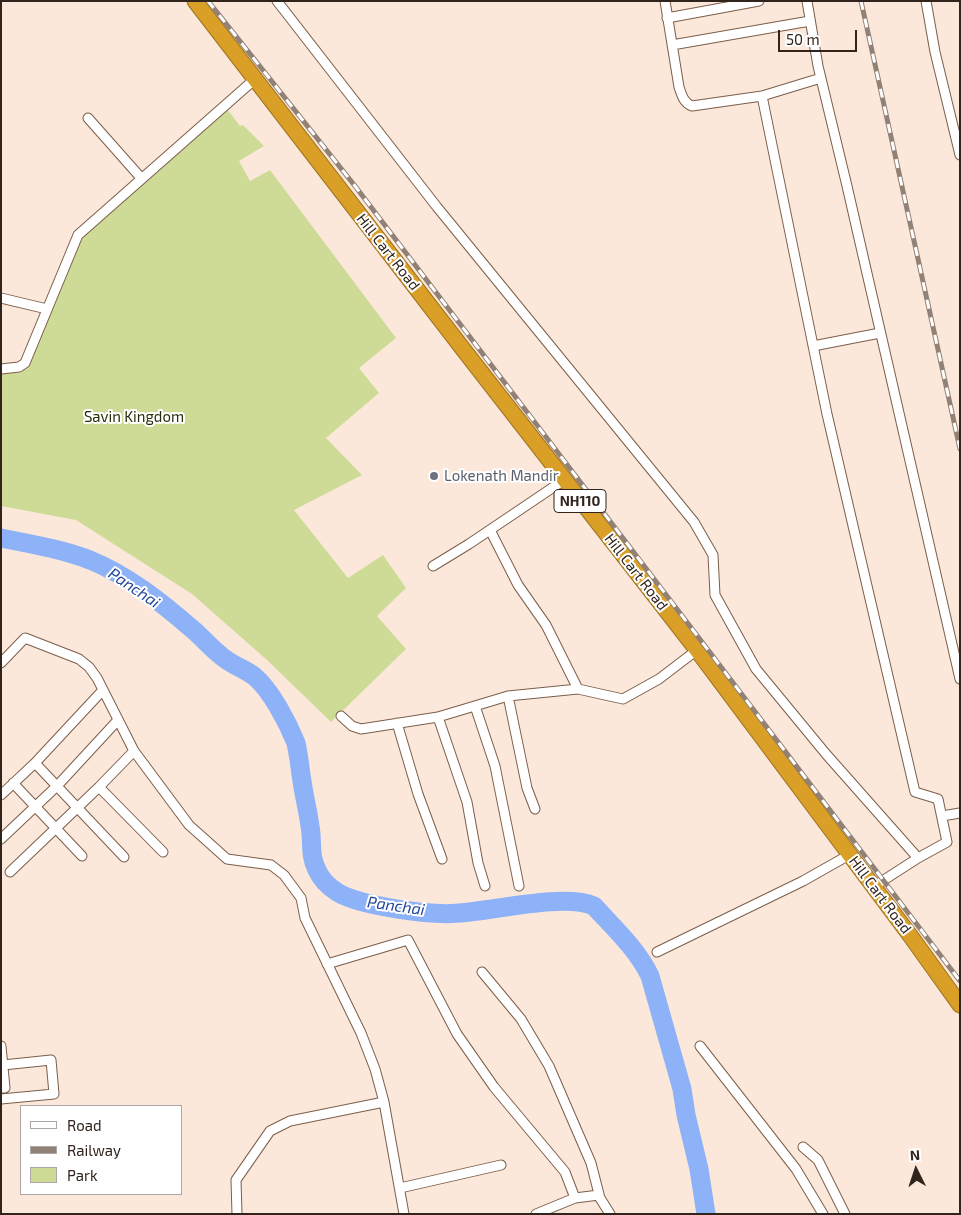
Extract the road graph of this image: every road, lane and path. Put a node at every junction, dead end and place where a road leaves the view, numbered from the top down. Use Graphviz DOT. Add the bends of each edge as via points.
graph roads {
  1 [pos="195,1"];
  2 [pos="277,1"];
  3 [pos="665,1"];
  4 [pos="759,1"];
  5 [pos="807,1"];
  6 [pos="926,1"];
  7 [pos="667,18"];
  8 [pos="810,21"];
  9 [pos="672,45"];
  10 [pos="821,78"];
  11 [pos="255,79"];
  12 [pos="762,96"];
  13 [pos="88,118"];
  14 [pos="960,155"];
  15 [pos="142,178"];
  16 [pos="1,298"];
  17 [pos="47,309"];
  18 [pos="880,333"];
  19 [pos="813,346"];
  20 [pos="1,369"];
  21 [pos="564,480"];
  22 [pos="490,530"];
  23 [pos="433,566"];
  24 [pos="697,650"];
  25 [pos="1,663"];
  26 [pos="960,679"];
  27 [pos="578,689"];
  28 [pos="103,690"];
  29 [pos="508,696"];
  30 [pos="475,706"];
  31 [pos="341,716"];
  32 [pos="438,717"];
  33 [pos="118,720"];
  34 [pos="397,723"];
  35 [pos="134,751"];
  36 [pos="35,762"];
  37 [pos="13,783"];
  38 [pos="56,786"];
  39 [pos="99,787"];
  40 [pos="1,795"];
  41 [pos="35,806"];
  42 [pos="77,808"];
  43 [pos="535,809"];
  44 [pos="960,812"];
  45 [pos="942,816"];
  46 [pos="56,828"];
  47 [pos="1,839"];
  48 [pos="163,852"];
  49 [pos="849,855"];
  50 [pos="82,856"];
  51 [pos="124,857"];
  52 [pos="918,858"];
  53 [pos="442,859"];
  54 [pos="10,872"];
  55 [pos="485,886"];
  56 [pos="519,886"];
  57 [pos="873,888"];
  58 [pos="657,952"];
  59 [pos="327,964"];
  60 [pos="482,972"];
  61 [pos="960,1005"];
  62 [pos="1,1046"];
  63 [pos="700,1046"];
  64 [pos="3,1065"];
  65 [pos="1,1088"];
  66 [pos="1,1099"];
  67 [pos="384,1102"];
  68 [pos="803,1146"];
  69 [pos="501,1165"];
  70 [pos="400,1188"];
  71 [pos="599,1195"];
  72 [pos="575,1198"];
  73 [pos="237,1214"];
  74 [pos="404,1214"];
  75 [pos="536,1214"];
  76 [pos="610,1214"];
  77 [pos="823,1214"];
  78 [pos="845,1214"];
  1 -- 11 [label="highway, Hill Cart Road / NH110"];
  2 -- 52 [label="street" via="437,207 694,522 713,555 715,595 756,669"];
  3 -- 7 [label="street"];
  4 -- 7 [label="street"];
  5 -- 8 [label="street"];
  6 -- 14 [label="street"];
  7 -- 9 [label="street"];
  8 -- 9 [label="street"];
  8 -- 10 [label="street"];
  9 -- 12 [label="street" via="679,88 687,104 692,106"];
  10 -- 12 [label="street"];
  10 -- 18 [label="street"];
  11 -- 15 [label="street"];
  11 -- 21 [label="highway, Hill Cart Road / NH110"];
  12 -- 19 [label="street"];
  13 -- 15 [label="street"];
  15 -- 17 [label="street" via="78,235"];
  16 -- 17 [label="street"];
  17 -- 20 [label="street" via="25,363"];
  18 -- 19 [label="street"];
  18 -- 26 [label="street"];
  19 -- 45 [label="street" via="915,792 938,799"];
  21 -- 22 [label="street"];
  21 -- 24 [label="highway, Hill Cart Road / NH110"];
  22 -- 23 [label="street"];
  22 -- 27 [label="street" via="518,585 546,625"];
  24 -- 27 [label="street" via="659,679 623,699"];
  24 -- 49 [label="highway, Hill Cart Road / NH110"];
  25 -- 28 [label="street" via="25,638 80,659"];
  27 -- 29 [label="street"];
  28 -- 33 [label="street"];
  28 -- 36 [label="street"];
  29 -- 30 [label="street"];
  29 -- 43 [label="street" via="527,788"];
  30 -- 32 [label="street"];
  30 -- 56 [label="street" via="495,766"];
  31 -- 34 [label="street" via="361,729"];
  32 -- 34 [label="street"];
  32 -- 55 [label="street" via="467,802"];
  33 -- 35 [label="street"];
  33 -- 38 [label="street"];
  34 -- 53 [label="street"];
  35 -- 39 [label="street"];
  35 -- 59 [label="street" via="189,825 228,859 272,865 284,875 300,898 305,918"];
  36 -- 37 [label="street"];
  36 -- 38 [label="street"];
  37 -- 40 [label="street"];
  37 -- 41 [label="street"];
  38 -- 41 [label="street"];
  38 -- 42 [label="street"];
  39 -- 42 [label="street"];
  39 -- 48 [label="street"];
  41 -- 46 [label="street"];
  41 -- 47 [label="street"];
  42 -- 46 [label="street"];
  42 -- 51 [label="street"];
  44 -- 45 [label="street"];
  45 -- 52 [label="street" via="947,842"];
  46 -- 50 [label="street"];
  46 -- 54 [label="street"];
  49 -- 57 [label="highway, Hill Cart Road / NH110"];
  49 -- 58 [label="street"];
  52 -- 57 [label="street"];
  57 -- 61 [label="highway, Hill Cart Road / NH110"];
  59 -- 67 [label="street" via="361,1032"];
  59 -- 72 [label="street" via="408,940 457,1034 494,1087 565,1172"];
  60 -- 71 [label="street" via="521,1019 549,1066 591,1163"];
  62 -- 64 [label="street"];
  63 -- 77 [label="street" via="796,1169"];
  64 -- 65 [label="street" via="5,1088"];
  64 -- 66 [label="street" via="51,1060 54,1094"];
  67 -- 70 [label="street"];
  67 -- 73 [label="street" via="290,1121 270,1131 236,1180"];
  68 -- 78 [label="street" via="818,1160"];
  69 -- 70 [label="street"];
  70 -- 74 [label="street"];
  71 -- 72 [label="street"];
  71 -- 76 [label="street"];
  72 -- 75 [label="street"];
}
